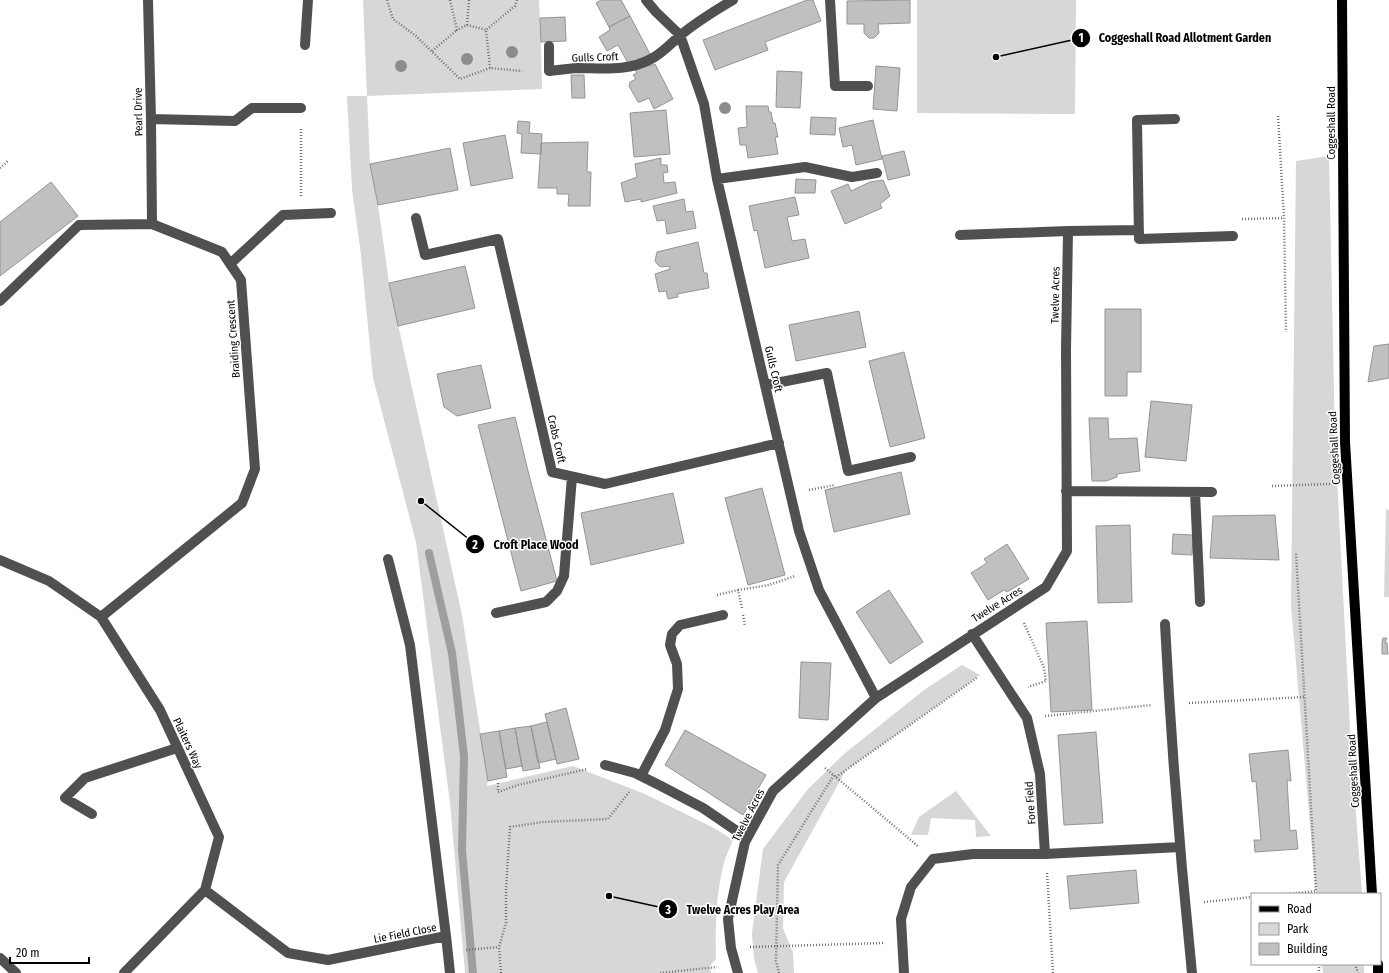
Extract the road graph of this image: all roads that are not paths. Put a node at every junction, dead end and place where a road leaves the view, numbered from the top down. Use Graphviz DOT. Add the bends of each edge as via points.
graph roads {
  1 [pos="148,0"];
  2 [pos="308,0"];
  3 [pos="646,0"];
  4 [pos="734,0"];
  5 [pos="830,0"];
  6 [pos="1342,0"];
  7 [pos="680,35"];
  8 [pos="305,45"];
  9 [pos="549,46"];
  10 [pos="868,86"];
  11 [pos="301,108"];
  12 [pos="151,119"];
  13 [pos="1174,119"];
  14 [pos="877,173"];
  15 [pos="717,179"];
  16 [pos="330,213"];
  17 [pos="416,218"];
  18 [pos="152,224"];
  19 [pos="1139,230"];
  20 [pos="1068,231"];
  21 [pos="960,235"];
  22 [pos="1233,236"];
  23 [pos="230,264"];
  24 [pos="0,301"];
  25 [pos="766,385"];
  26 [pos="779,443"];
  27 [pos="911,457"];
  28 [pos="572,477"];
  29 [pos="1066,491"];
  30 [pos="1194,492"];
  31 [pos="1212,492"];
  32 [pos="388,559"];
  33 [pos="0,560"];
  34 [pos="1200,602"];
  35 [pos="496,613"];
  36 [pos="722,615"];
  37 [pos="101,617"];
  38 [pos="1165,624"];
  39 [pos="972,634"];
  40 [pos="876,698"];
  41 [pos="177,748"];
  42 [pos="605,765"];
  43 [pos="641,776"];
  44 [pos="92,814"];
  45 [pos="747,838"];
  46 [pos="1180,847"];
  47 [pos="1046,854"];
  48 [pos="205,890"];
  49 [pos="1372,893"];
  50 [pos="446,936"];
  51 [pos="0,958"];
  52 [pos="16,973"];
  53 [pos="124,973"];
  54 [pos="450,973"];
  55 [pos="738,973"];
  56 [pos="904,973"];
  57 [pos="1192,973"];
  1 -- 12 [label="street, Pearl Drive"];
  2 -- 8 [label="street"];
  3 -- 7 [label="street, Gulls Croft"];
  4 -- 7 [label="street, Gulls Croft"];
  5 -- 10 [label="street" via="835,86"];
  6 -- 49 [label="main road, Coggeshall Road" via="1345,442"];
  7 -- 9 [label="street, Gulls Croft" via="652,59 614,69 574,68 549,71"];
  7 -- 15 [label="street, Gulls Croft" via="704,104"];
  11 -- 12 [label="street" via="252,108 236,121"];
  12 -- 18 [label="street, Pearl Drive"];
  13 -- 19 [label="street" via="1138,120"];
  14 -- 15 [label="street" via="852,177 805,167"];
  15 -- 25 [label="street, Gulls Croft"];
  16 -- 23 [label="street" via="283,215"];
  17 -- 28 [label="street, Crabs Croft" via="425,255 498,239 552,472"];
  18 -- 23 [label="street, Braiding Crescent" via="222,252"];
  18 -- 24 [label="street, Braiding Crescent" via="79,225"];
  19 -- 20 [label="street"];
  19 -- 22 [label="street" via="1139,239"];
  20 -- 21 [label="street"];
  20 -- 29 [label="street, Twelve Acres"];
  23 -- 37 [label="street, Braiding Crescent" via="241,280 255,469 242,503"];
  25 -- 26 [label="street, Gulls Croft"];
  25 -- 27 [label="street" via="827,373 848,471"];
  26 -- 28 [label="street, Crabs Croft" via="605,484"];
  26 -- 40 [label="street, Gulls Croft" via="799,532 819,590"];
  28 -- 35 [label="street" via="564,576 557,591 546,602"];
  29 -- 30 [label="street"];
  29 -- 39 [label="street, Twelve Acres" via="1067,551 1046,587"];
  30 -- 31 [label="street"];
  30 -- 34 [label="street"];
  32 -- 50 [label="street, Lie Field Close" via="410,645"];
  33 -- 37 [label="street, Plaiters Way" via="49,581"];
  36 -- 43 [label="street" via="680,625 672,634 670,645 677,664 678,689 665,730"];
  37 -- 41 [label="street, Plaiters Way" via="160,710"];
  38 -- 46 [label="street"];
  39 -- 40 [label="street, Twelve Acres"];
  39 -- 47 [label="street, Fore Field" via="1027,718 1040,774"];
  40 -- 45 [label="street, Twelve Acres" via="773,791"];
  41 -- 44 [label="street" via="85,778 65,798"];
  41 -- 48 [label="street, Plaiters Way" via="219,837"];
  42 -- 43 [label="street"];
  43 -- 45 [label="street" via="703,808"];
  45 -- 55 [label="street, Twelve Acres" via="728,919 731,948"];
  46 -- 47 [label="street"];
  46 -- 57 [label="street"];
  47 -- 56 [label="street" via="972,854 933,859 911,886 901,919"];
  48 -- 50 [label="street, Lie Field Close" via="288,953 328,960"];
  48 -- 53 [label="street, Plaiters Way"];
  50 -- 54 [label="street"];
  51 -- 52 [label="street"];
}
